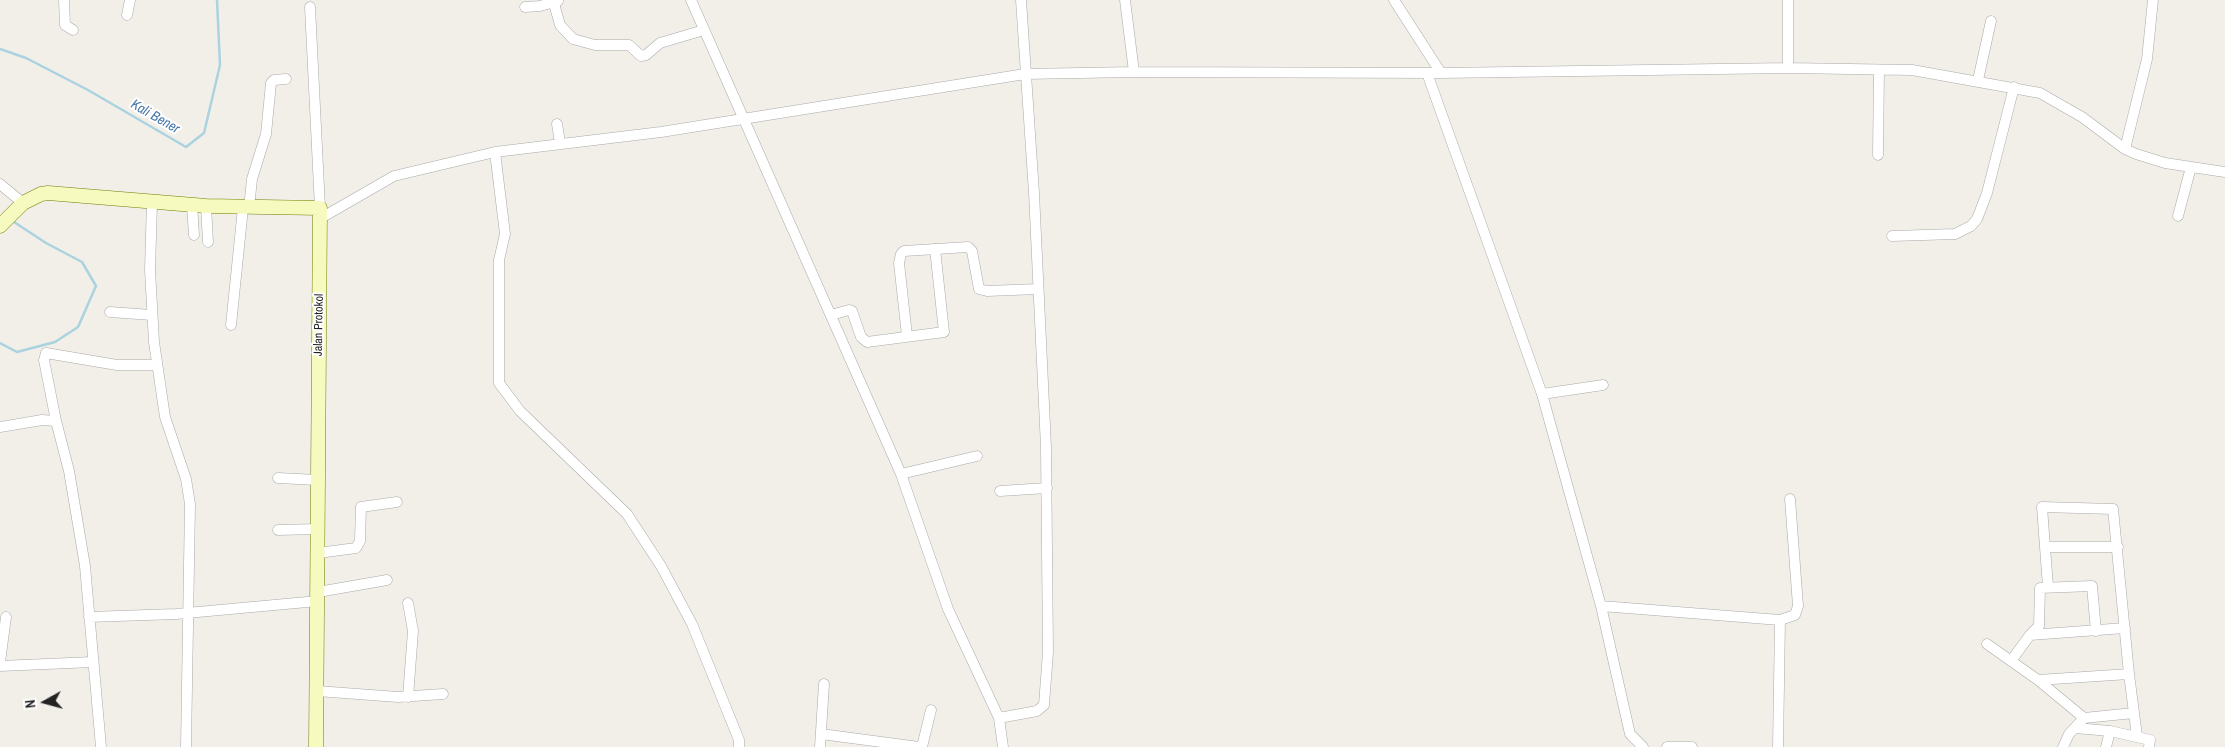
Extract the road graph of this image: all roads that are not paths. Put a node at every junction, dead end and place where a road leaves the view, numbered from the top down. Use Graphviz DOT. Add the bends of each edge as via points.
graph roads {
  1 [pos="64,0"];
  2 [pos="130,0"];
  3 [pos="691,0"];
  4 [pos="1021,0"];
  5 [pos="1125,0"];
  6 [pos="1394,0"];
  7 [pos="1788,0"];
  8 [pos="2153,0"];
  9 [pos="555,1"];
  10 [pos="310,7"];
  11 [pos="525,7"];
  12 [pos="127,14"];
  13 [pos="1991,21"];
  14 [pos="72,30"];
  15 [pos="704,30"];
  16 [pos="1788,68"];
  17 [pos="1879,70"];
  18 [pos="1134,72"];
  19 [pos="1427,73"];
  20 [pos="1441,73"];
  21 [pos="1025,74"];
  22 [pos="286,79"];
  23 [pos="1978,80"];
  24 [pos="2014,87"];
  25 [pos="744,119"];
  26 [pos="557,124"];
  27 [pos="560,143"];
  28 [pos="2125,149"];
  29 [pos="495,152"];
  30 [pos="1878,155"];
  31 [pos="2191,167"];
  32 [pos="2225,172"];
  33 [pos="0,184"];
  34 [pos="152,202"];
  35 [pos="22,205"];
  36 [pos="192,205"];
  37 [pos="206,206"];
  38 [pos="246,208"];
  39 [pos="320,213"];
  40 [pos="2178,216"];
  41 [pos="0,226"];
  42 [pos="194,235"];
  43 [pos="1892,236"];
  44 [pos="208,242"];
  45 [pos="935,249"];
  46 [pos="1038,289"];
  47 [pos="110,312"];
  48 [pos="831,314"];
  49 [pos="152,315"];
  50 [pos="231,325"];
  51 [pos="907,336"];
  52 [pos="157,365"];
  53 [pos="1603,385"];
  54 [pos="1542,394"];
  55 [pos="56,421"];
  56 [pos="0,427"];
  57 [pos="977,456"];
  58 [pos="901,474"];
  59 [pos="278,478"];
  60 [pos="318,480"];
  61 [pos="1047,488"];
  62 [pos="1000,491"];
  63 [pos="1790,499"];
  64 [pos="397,502"];
  65 [pos="318,529"];
  66 [pos="278,530"];
  67 [pos="2046,547"];
  68 [pos="2118,547"];
  69 [pos="318,553"];
  70 [pos="387,580"];
  71 [pos="2048,588"];
  72 [pos="318,597"];
  73 [pos="408,602"];
  74 [pos="1601,606"];
  75 [pos="187,612"];
  76 [pos="89,617"];
  77 [pos="1780,620"];
  78 [pos="4,621"];
  79 [pos="2125,628"];
  80 [pos="2096,631"];
  81 [pos="2030,635"];
  82 [pos="1987,644"];
  83 [pos="2011,661"];
  84 [pos="0,662"];
  85 [pos="93,662"];
  86 [pos="0,666"];
  87 [pos="2129,674"];
  88 [pos="2038,680"];
  89 [pos="824,684"];
  90 [pos="317,691"];
  91 [pos="443,694"];
  92 [pos="408,697"];
  93 [pos="930,710"];
  94 [pos="2134,713"];
  95 [pos="999,718"];
  96 [pos="2084,718"];
  97 [pos="2075,728"];
  98 [pos="2110,731"];
  99 [pos="821,734"];
  100 [pos="2136,736"];
  101 [pos="101,747"];
  102 [pos="186,747"];
  103 [pos="316,747"];
  104 [pos="739,747"];
  105 [pos="820,747"];
  106 [pos="921,747"];
  107 [pos="1003,747"];
  108 [pos="1643,747"];
  109 [pos="1667,747"];
  110 [pos="1692,747"];
  111 [pos="1778,747"];
  112 [pos="2063,747"];
  113 [pos="2106,747"];
  114 [pos="2149,747"];
  1 -- 14 [label="street" via="65,26"];
  2 -- 12 [label="street"];
  3 -- 15 [label="street"];
  4 -- 21 [label="street"];
  5 -- 18 [label="street"];
  6 -- 20 [label="street"];
  7 -- 16 [label="street"];
  8 -- 28 [label="street" via="2147,59"];
  9 -- 11 [label="street"];
  9 -- 15 [label="street" via="560,25 573,39 595,44 630,45 641,56 660,43"];
  10 -- 39 [label="street"];
  13 -- 23 [label="street"];
  15 -- 25 [label="street"];
  16 -- 17 [label="street"];
  16 -- 20 [label="street"];
  17 -- 23 [label="street" via="1912,70"];
  17 -- 30 [label="street"];
  18 -- 19 [label="street"];
  18 -- 21 [label="street"];
  19 -- 20 [label="street"];
  19 -- 54 [label="street"];
  21 -- 25 [label="street"];
  21 -- 46 [label="street"];
  22 -- 38 [label="street" via="272,83 266,134"];
  23 -- 24 [label="street"];
  24 -- 28 [label="street" via="2050,98"];
  24 -- 43 [label="street" via="1987,193 1977,219 1955,234"];
  25 -- 27 [label="street"];
  25 -- 48 [label="street"];
  26 -- 27 [label="street"];
  27 -- 29 [label="street"];
  28 -- 31 [label="street" via="2165,163"];
  29 -- 39 [label="street" via="394,176"];
  29 -- 104 [label="street" via="505,234 499,260 498,383 520,411 627,514 661,566 692,624"];
  31 -- 32 [label="street"];
  31 -- 40 [label="street"];
  33 -- 35 [label="street"];
  34 -- 35 [label="street" via="48,193"];
  34 -- 36 [label="street"];
  34 -- 49 [label="street"];
  35 -- 41 [label="street"];
  36 -- 37 [label="street"];
  36 -- 42 [label="street"];
  37 -- 38 [label="street"];
  37 -- 44 [label="street"];
  38 -- 39 [label="street"];
  38 -- 50 [label="street"];
  39 -- 60 [label="street, Jalan Protokol"];
  45 -- 46 [label="street" via="970,248 978,287 982,291"];
  45 -- 51 [label="street" via="908,250 899,258"];
  45 -- 51 [label="street" via="944,330"];
  46 -- 61 [label="street"];
  47 -- 49 [label="street"];
  48 -- 51 [label="street" via="852,311 866,342"];
  48 -- 58 [label="street"];
  49 -- 52 [label="street"];
  52 -- 55 [label="street" via="117,365 46,353 44,360"];
  52 -- 75 [label="street" via="165,417 189,496"];
  53 -- 54 [label="street"];
  54 -- 74 [label="street"];
  55 -- 56 [label="street"];
  55 -- 76 [label="street" via="78,521"];
  57 -- 58 [label="street"];
  58 -- 95 [label="street" via="948,609"];
  59 -- 60 [label="street"];
  60 -- 65 [label="street, Jalan Protokol"];
  61 -- 62 [label="street"];
  61 -- 95 [label="street" via="1046,699 1042,708"];
  63 -- 77 [label="street" via="1797,610 1795,615"];
  64 -- 69 [label="street" via="361,507 360,540 356,548"];
  65 -- 66 [label="street"];
  65 -- 69 [label="street, Jalan Protokol"];
  67 -- 68 [label="street"];
  67 -- 68 [label="street" via="2042,506 2113,509"];
  67 -- 71 [label="street"];
  68 -- 79 [label="street"];
  69 -- 72 [label="street, Jalan Protokol"];
  70 -- 72 [label="street"];
  71 -- 80 [label="street" via="2092,586"];
  71 -- 81 [label="street" via="2040,588 2039,626"];
  72 -- 75 [label="street"];
  72 -- 90 [label="street, Jalan Protokol"];
  73 -- 92 [label="street" via="413,631"];
  74 -- 77 [label="street"];
  74 -- 108 [label="street" via="1630,734"];
  75 -- 76 [label="street"];
  75 -- 102 [label="street"];
  76 -- 85 [label="street"];
  77 -- 111 [label="street"];
  78 -- 84 [label="street"];
  79 -- 80 [label="street"];
  79 -- 87 [label="street"];
  80 -- 81 [label="street"];
  81 -- 83 [label="street"];
  82 -- 83 [label="street"];
  83 -- 88 [label="street"];
  85 -- 86 [label="street"];
  85 -- 101 [label="street"];
  87 -- 88 [label="street"];
  87 -- 94 [label="street"];
  88 -- 96 [label="street"];
  89 -- 99 [label="street"];
  90 -- 92 [label="street"];
  90 -- 103 [label="street, Jalan Protokol"];
  91 -- 92 [label="street"];
  93 -- 106 [label="street"];
  94 -- 96 [label="street"];
  94 -- 100 [label="street"];
  95 -- 107 [label="street"];
  96 -- 97 [label="street"];
  97 -- 98 [label="street"];
  97 -- 112 [label="street"];
  98 -- 100 [label="street"];
  98 -- 113 [label="street"];
  99 -- 105 [label="street"];
  99 -- 106 [label="street"];
  100 -- 114 [label="street" via="2150,740"];
  109 -- 110 [label="street"];
}
